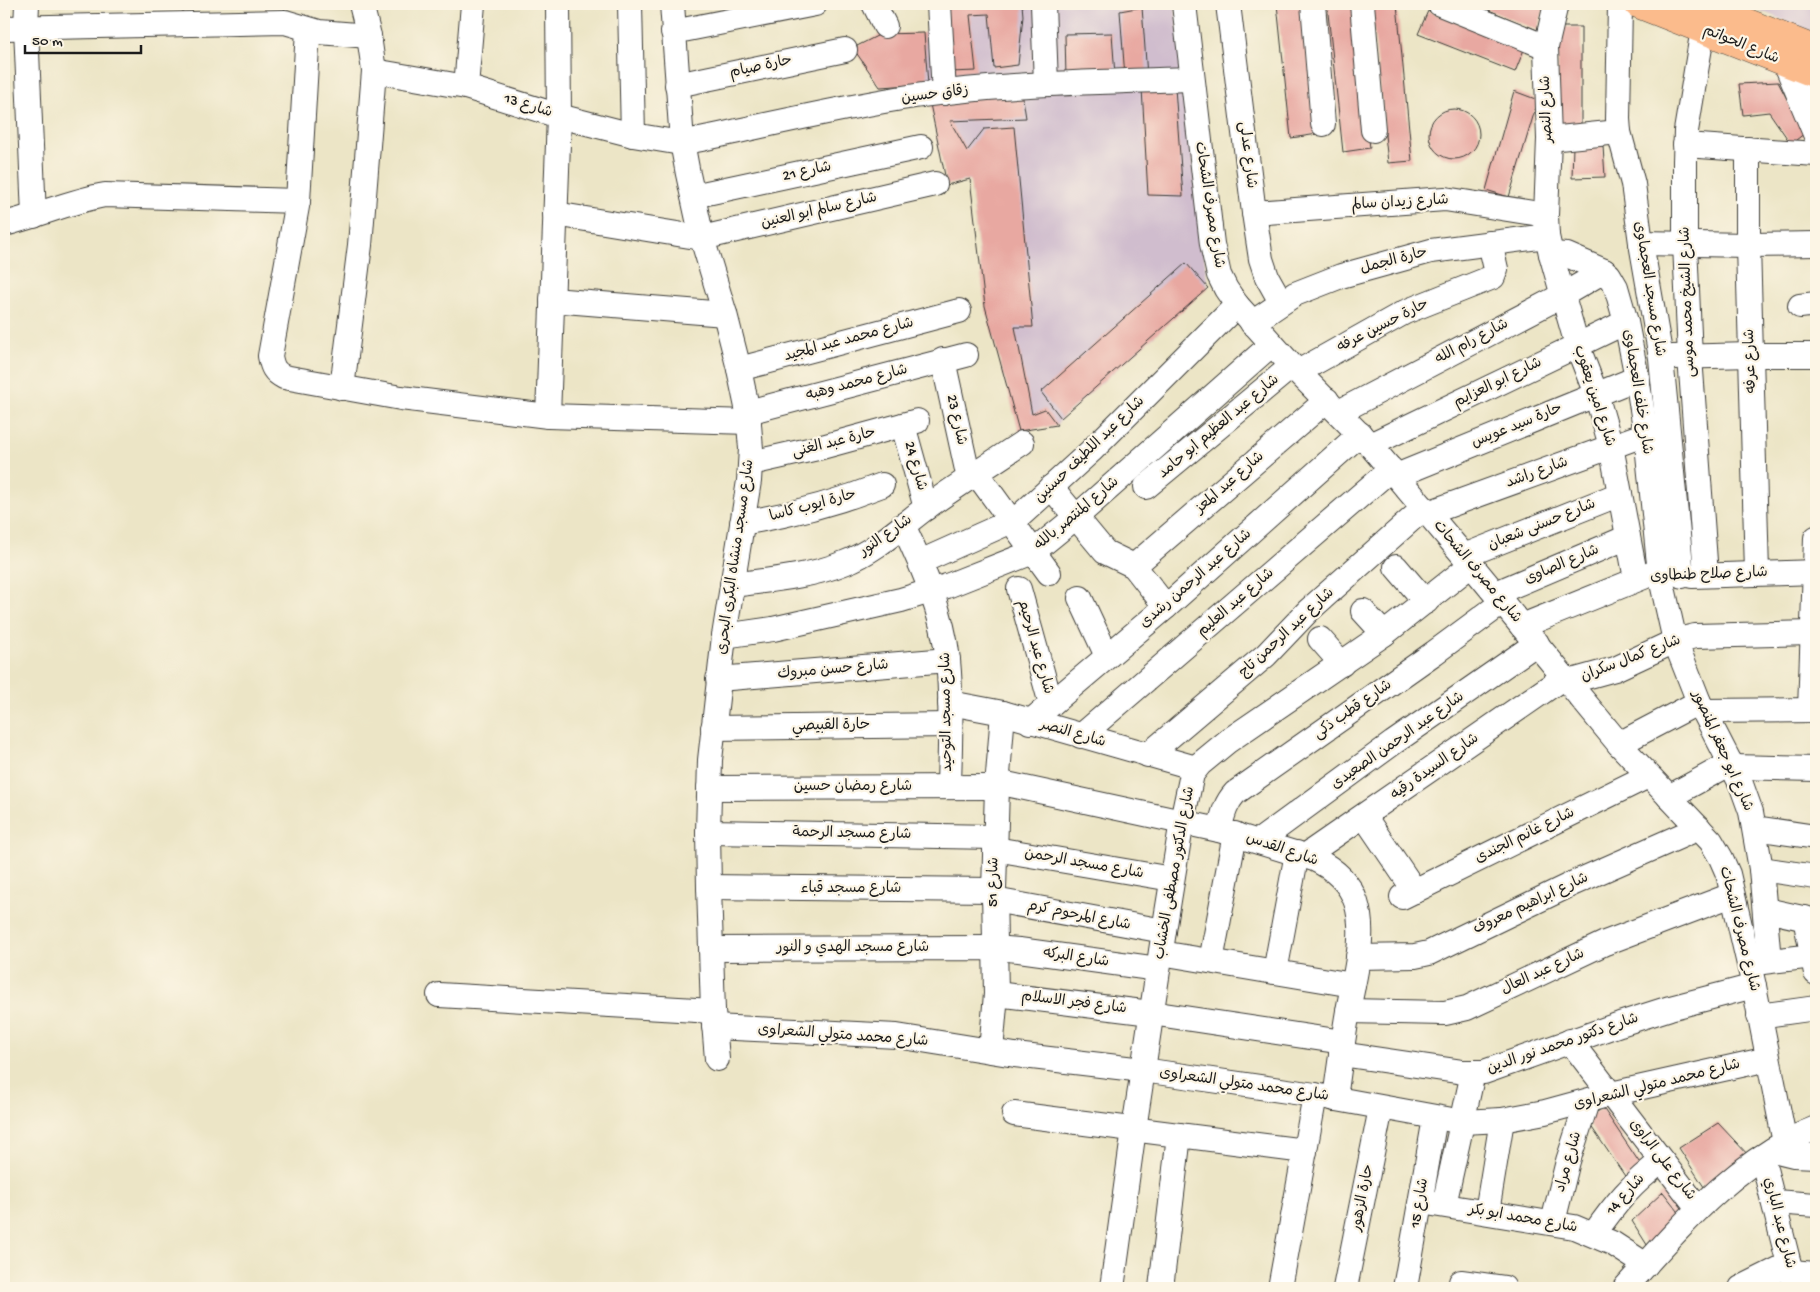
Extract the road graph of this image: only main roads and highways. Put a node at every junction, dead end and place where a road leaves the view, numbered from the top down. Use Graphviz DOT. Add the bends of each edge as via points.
graph roads {
  1 [pos="1638,4"];
  2 [pos="1701,17"];
  3 [pos="1816,50"];
  4 [pos="1816,74"];
  1 -- 2 [label="main road, شارع الحواتم"];
  2 -- 3 [label="main road, شارع الحواتم"];
  2 -- 4 [label="main road, شارع الحواتم" via="1785,62"];
}
